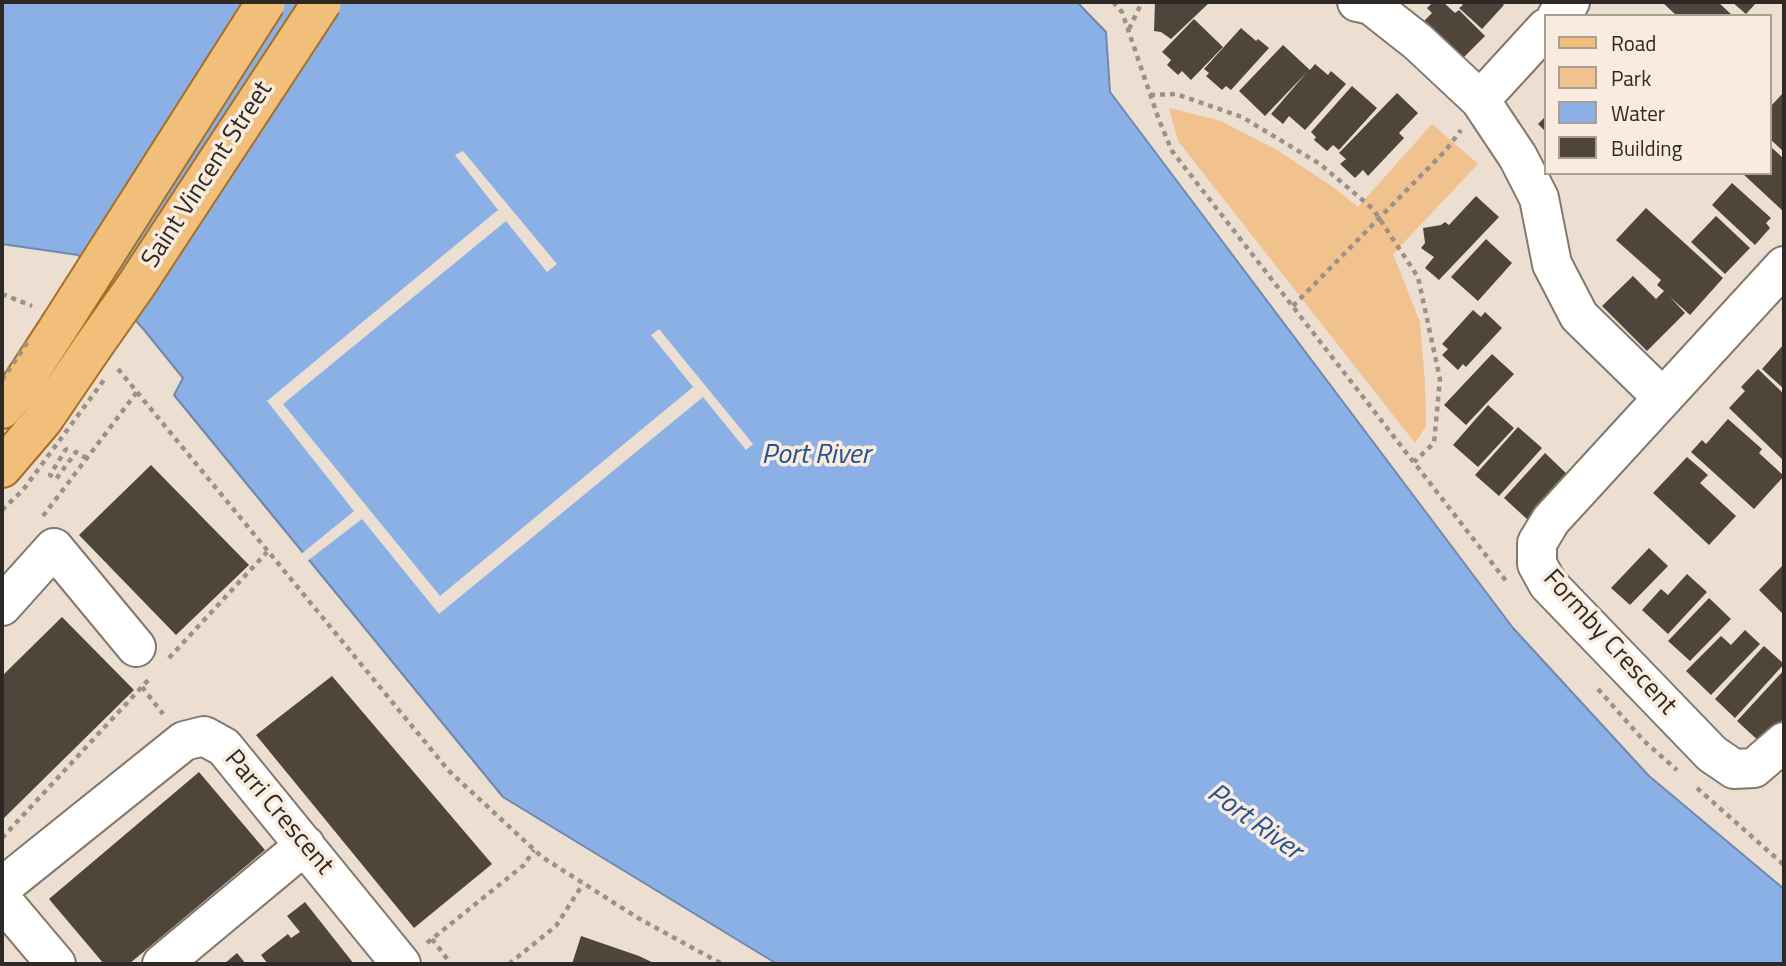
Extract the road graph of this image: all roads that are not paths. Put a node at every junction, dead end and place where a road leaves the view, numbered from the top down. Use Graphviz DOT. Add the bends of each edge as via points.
graph roads {
  1 [pos="265,2"];
  2 [pos="322,2"];
  3 [pos="1357,2"];
  4 [pos="1544,30"];
  5 [pos="1480,100"];
  6 [pos="1784,266"];
  7 [pos="1662,397"];
  8 [pos="2,410"];
  9 [pos="2,468"];
  10 [pos="2,606"];
  11 [pos="136,647"];
  12 [pos="1784,743"];
  13 [pos="305,845"];
  14 [pos="2,887"];
  15 [pos="2,900"];
  16 [pos="412,956"];
  17 [pos="55,964"];
  18 [pos="162,964"];
  1 -- 8 [label="main road, Saint Vincent Street, bridge" via="50,318 16,393"];
  2 -- 9 [label="main road, Saint Vincent Street, bridge" via="137,284 103,356"];
  3 -- 5 [label="street" via="1371,5 1418,42"];
  4 -- 5 [label="street"];
  5 -- 7 [label="street" via="1539,198 1552,264 1579,316"];
  6 -- 7 [label="street, Formby Crescent"];
  7 -- 12 [label="street, Formby Crescent" via="1550,520 1537,543 1537,564 1548,584 1712,754 1734,769 1754,768"];
  10 -- 11 [label="street" via="54,548"];
  13 -- 14 [label="street, Parri Crescent" via="224,747 204,736 184,741"];
  13 -- 16 [label="street, Parri Crescent"];
  13 -- 18 [label="street"];
  15 -- 17 [label="street"];
}
